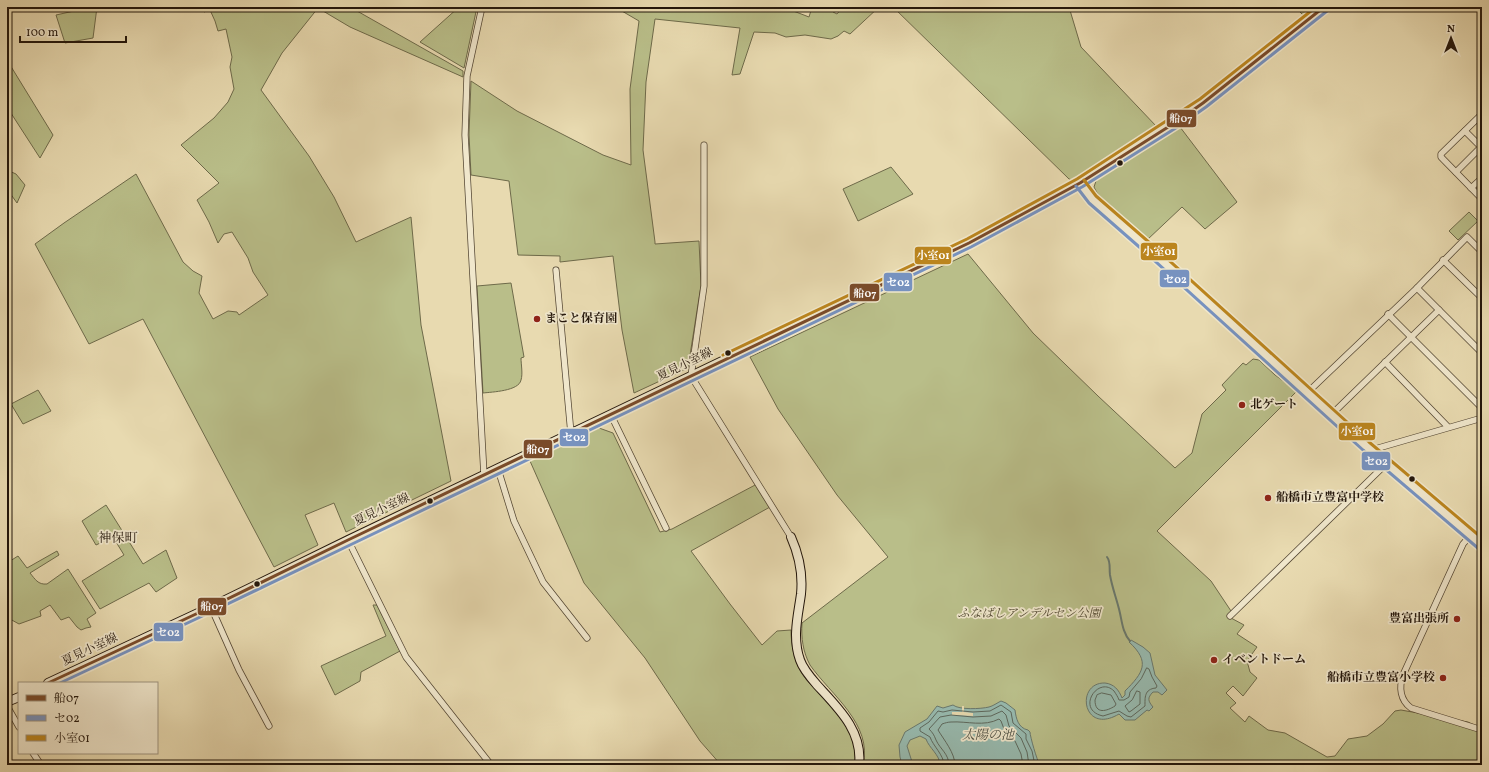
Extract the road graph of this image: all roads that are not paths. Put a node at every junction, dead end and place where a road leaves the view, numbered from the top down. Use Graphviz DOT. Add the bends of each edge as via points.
graph roads {
  1 [pos="482,7"];
  2 [pos="1324,7"];
  3 [pos="1482,114"];
  4 [pos="1466,130"];
  5 [pos="704,145"];
  6 [pos="1482,147"];
  7 [pos="1456,172"];
  8 [pos="1482,178"];
  9 [pos="1080,183"];
  10 [pos="1471,188"];
  11 [pos="1482,199"];
  12 [pos="1482,252"];
  13 [pos="1443,260"];
  14 [pos="556,270"];
  15 [pos="1417,288"];
  16 [pos="1482,298"];
  17 [pos="1439,310"];
  18 [pos="1388,314"];
  19 [pos="1411,337"];
  20 [pos="1482,353"];
  21 [pos="1385,362"];
  22 [pos="691,376"];
  23 [pos="1308,392"];
  24 [pos="1482,408"];
  25 [pos="1332,414"];
  26 [pos="611,415"];
  27 [pos="1482,418"];
  28 [pos="1448,428"];
  29 [pos="570,434"];
  30 [pos="1372,451"];
  31 [pos="1386,464"];
  32 [pos="498,469"];
  33 [pos="484,475"];
  34 [pos="666,528"];
  35 [pos="1470,536"];
  36 [pos="791,537"];
  37 [pos="348,540"];
  38 [pos="1482,545"];
  39 [pos="211,607"];
  40 [pos="1230,616"];
  41 [pos="587,638"];
  42 [pos="50,682"];
  43 [pos="18,697"];
  44 [pos="7,702"];
  45 [pos="7,706"];
  46 [pos="18,725"];
  47 [pos="269,726"];
  48 [pos="1482,730"];
  49 [pos="35,754"];
  50 [pos="41,765"];
  51 [pos="491,765"];
  52 [pos="859,765"];
  1 -- 33 [label="street" via="467,76 465,135"];
  2 -- 9 [label="main road, 夏見小室線" via="1203,103"];
  3 -- 4 [label="street"];
  4 -- 6 [label="street"];
  4 -- 7 [label="street" via="1441,154"];
  5 -- 22 [label="street" via="704,286"];
  6 -- 7 [label="street"];
  7 -- 10 [label="street"];
  8 -- 10 [label="street"];
  9 -- 22 [label="main road, 夏見小室線" via="956,250"];
  9 -- 23 [label="main road" via="1092,199"];
  10 -- 11 [label="street"];
  12 -- 13 [label="street" via="1467,237"];
  13 -- 15 [label="street"];
  13 -- 16 [label="street"];
  14 -- 29 [label="street"];
  15 -- 17 [label="street"];
  15 -- 18 [label="street"];
  17 -- 19 [label="street"];
  17 -- 20 [label="street"];
  18 -- 19 [label="street"];
  18 -- 23 [label="street"];
  19 -- 21 [label="street"];
  19 -- 24 [label="street"];
  21 -- 25 [label="street"];
  21 -- 28 [label="street"];
  22 -- 26 [label="main road, 夏見小室線"];
  22 -- 36 [label="street"];
  23 -- 25 [label="main road"];
  25 -- 30 [label="main road"];
  26 -- 29 [label="main road, 夏見小室線"];
  26 -- 34 [label="street"];
  27 -- 28 [label="street"];
  28 -- 30 [label="street"];
  29 -- 32 [label="main road, 夏見小室線"];
  30 -- 31 [label="main road"];
  31 -- 35 [label="main road"];
  31 -- 40 [label="street"];
  32 -- 33 [label="main road, 夏見小室線"];
  32 -- 41 [label="street" via="514,521 543,582"];
  33 -- 37 [label="main road, 夏見小室線"];
  35 -- 38 [label="main road"];
  35 -- 48 [label="street" via="1463,544 1403,675 1401,691 1405,704 1411,708"];
  36 -- 52 [label="main road" via="798,554 801,581 796,626 798,655 808,675 852,727 858,746"];
  37 -- 39 [label="main road, 夏見小室線"];
  37 -- 51 [label="street" via="406,657"];
  39 -- 42 [label="main road, 夏見小室線"];
  39 -- 47 [label="street"];
  43 -- 44 [label="main road"];
  45 -- 46 [label="street"];
  49 -- 50 [label="street"];
}
